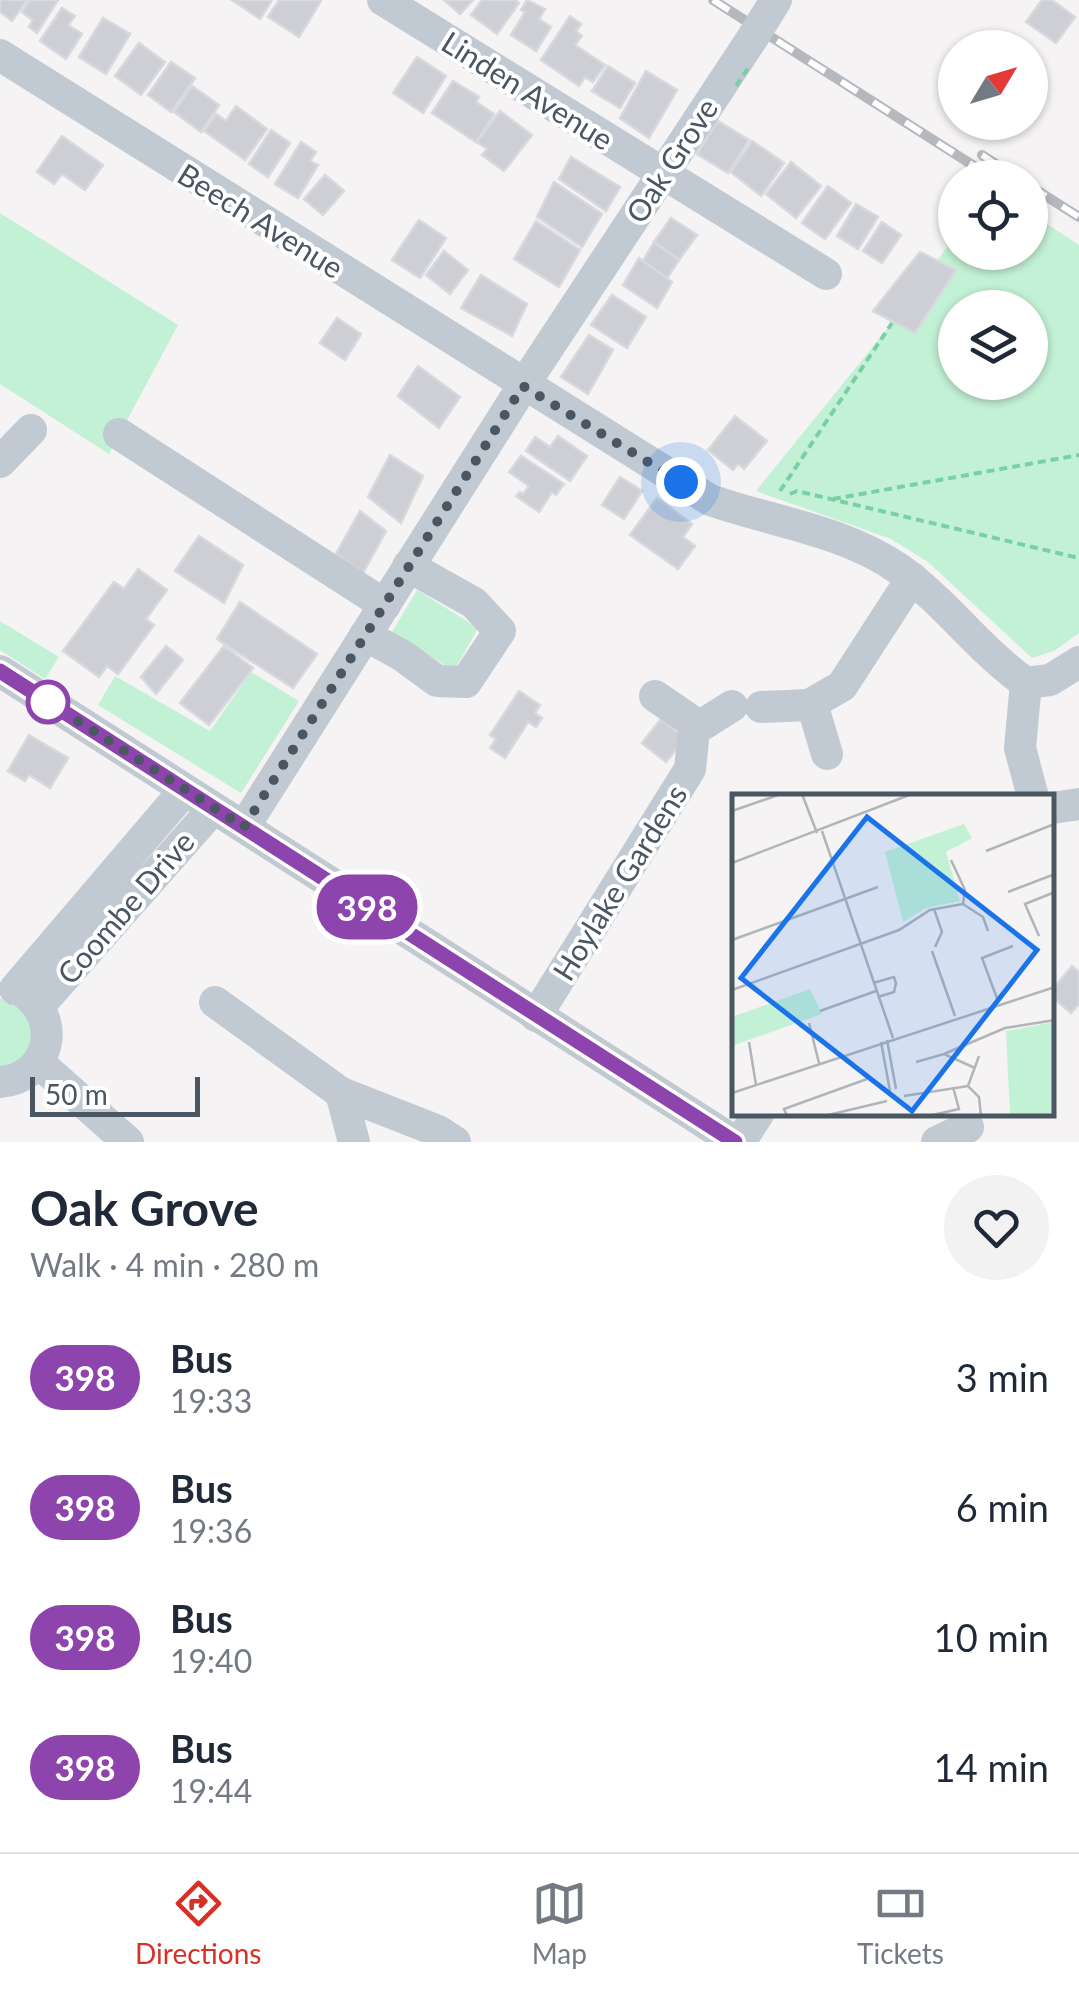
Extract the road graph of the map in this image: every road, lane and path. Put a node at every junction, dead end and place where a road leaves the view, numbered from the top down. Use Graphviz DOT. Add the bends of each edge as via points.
graph roads {
  1 [pos="383,0"];
  2 [pos="776,0"];
  3 [pos="0,55"];
  4 [pos="662,174"];
  5 [pos="826,274"];
  6 [pos="892,323"];
  7 [pos="523,386"];
  8 [pos="31,430"];
  9 [pos="119,434"];
  10 [pos="1079,455"];
  11 [pos="0,462"];
  12 [pos="779,492"];
  13 [pos="783,499"];
  14 [pos="831,500"];
  15 [pos="1079,558"];
  16 [pos="408,566"];
  17 [pos="912,578"];
  18 [pos="384,605"];
  19 [pos="365,635"];
  20 [pos="1079,662"];
  21 [pos="0,671"];
  22 [pos="1026,683"];
  23 [pos="654,696"];
  24 [pos="812,704"];
  25 [pos="699,726"];
  26 [pos="827,754"];
  27 [pos="184,791"];
  28 [pos="1032,794"];
  29 [pos="1079,804"];
  30 [pos="1054,808"];
  31 [pos="213,809"];
  32 [pos="244,827"];
  33 [pos="18,994"];
  34 [pos="215,1002"];
  35 [pos="536,1016"];
  36 [pos="39,1063"];
  37 [pos="0,1082"];
  38 [pos="341,1093"];
  39 [pos="754,1117"];
  40 [pos="968,1127"];
  41 [pos="725,1139"];
  42 [pos="128,1142"];
  43 [pos="354,1142"];
  44 [pos="455,1142"];
  45 [pos="938,1142"];
  1 -- 4 [label="street, Linden Avenue"];
  2 -- 4 [label="street, Oak Grove, bridge"];
  3 -- 7 [label="street, Beech Avenue"];
  4 -- 5 [label="street, Linden Avenue"];
  4 -- 7 [label="street, Oak Grove"];
  6 -- 12 [label="path"];
  7 -- 16 [label="street, Oak Grove"];
  7 -- 17 [label="street, Beech Avenue" via="710,500 844,540"];
  8 -- 11 [label="street"];
  9 -- 18 [label="street" via="254,508"];
  10 -- 14 [label="path"];
  13 -- 14 [label="path" via="796,491"];
  14 -- 15 [label="path"];
  16 -- 18 [label="street, Oak Grove"];
  16 -- 19 [label="street" via="474,603 500,632 483,660 466,682 437,681"];
  17 -- 22 [label="street, Beech Avenue"];
  17 -- 24 [label="street" via="842,686"];
  18 -- 19 [label="street, Oak Grove"];
  19 -- 32 [label="street, Oak Grove"];
  20 -- 22 [label="street" via="1050,680"];
  21 -- 27 [label="street"];
  22 -- 28 [label="street" via="1020,748"];
  23 -- 25 [label="street"];
  24 -- 25 [label="street" via="746,706"];
  24 -- 26 [label="street"];
  25 -- 35 [label="street, Hoylake Gardens" via="690,770"];
  27 -- 31 [label="street"];
  27 -- 33 [label="street, Coombe Drive"];
  29 -- 30 [label="street"];
  31 -- 32 [label="street"];
  31 -- 33 [label="street, Coombe Drive"];
  32 -- 35 [label="street"];
  33 -- 36 [label="street, Coombe Drive" via="48,1035"];
  34 -- 38 [label="street"];
  35 -- 41 [label="street"];
  36 -- 37 [label="street" via="26,1075"];
  36 -- 42 [label="street"];
  38 -- 43 [label="street"];
  38 -- 44 [label="street"];
  39 -- 41 [label="street"];
  40 -- 45 [label="street"];
}
